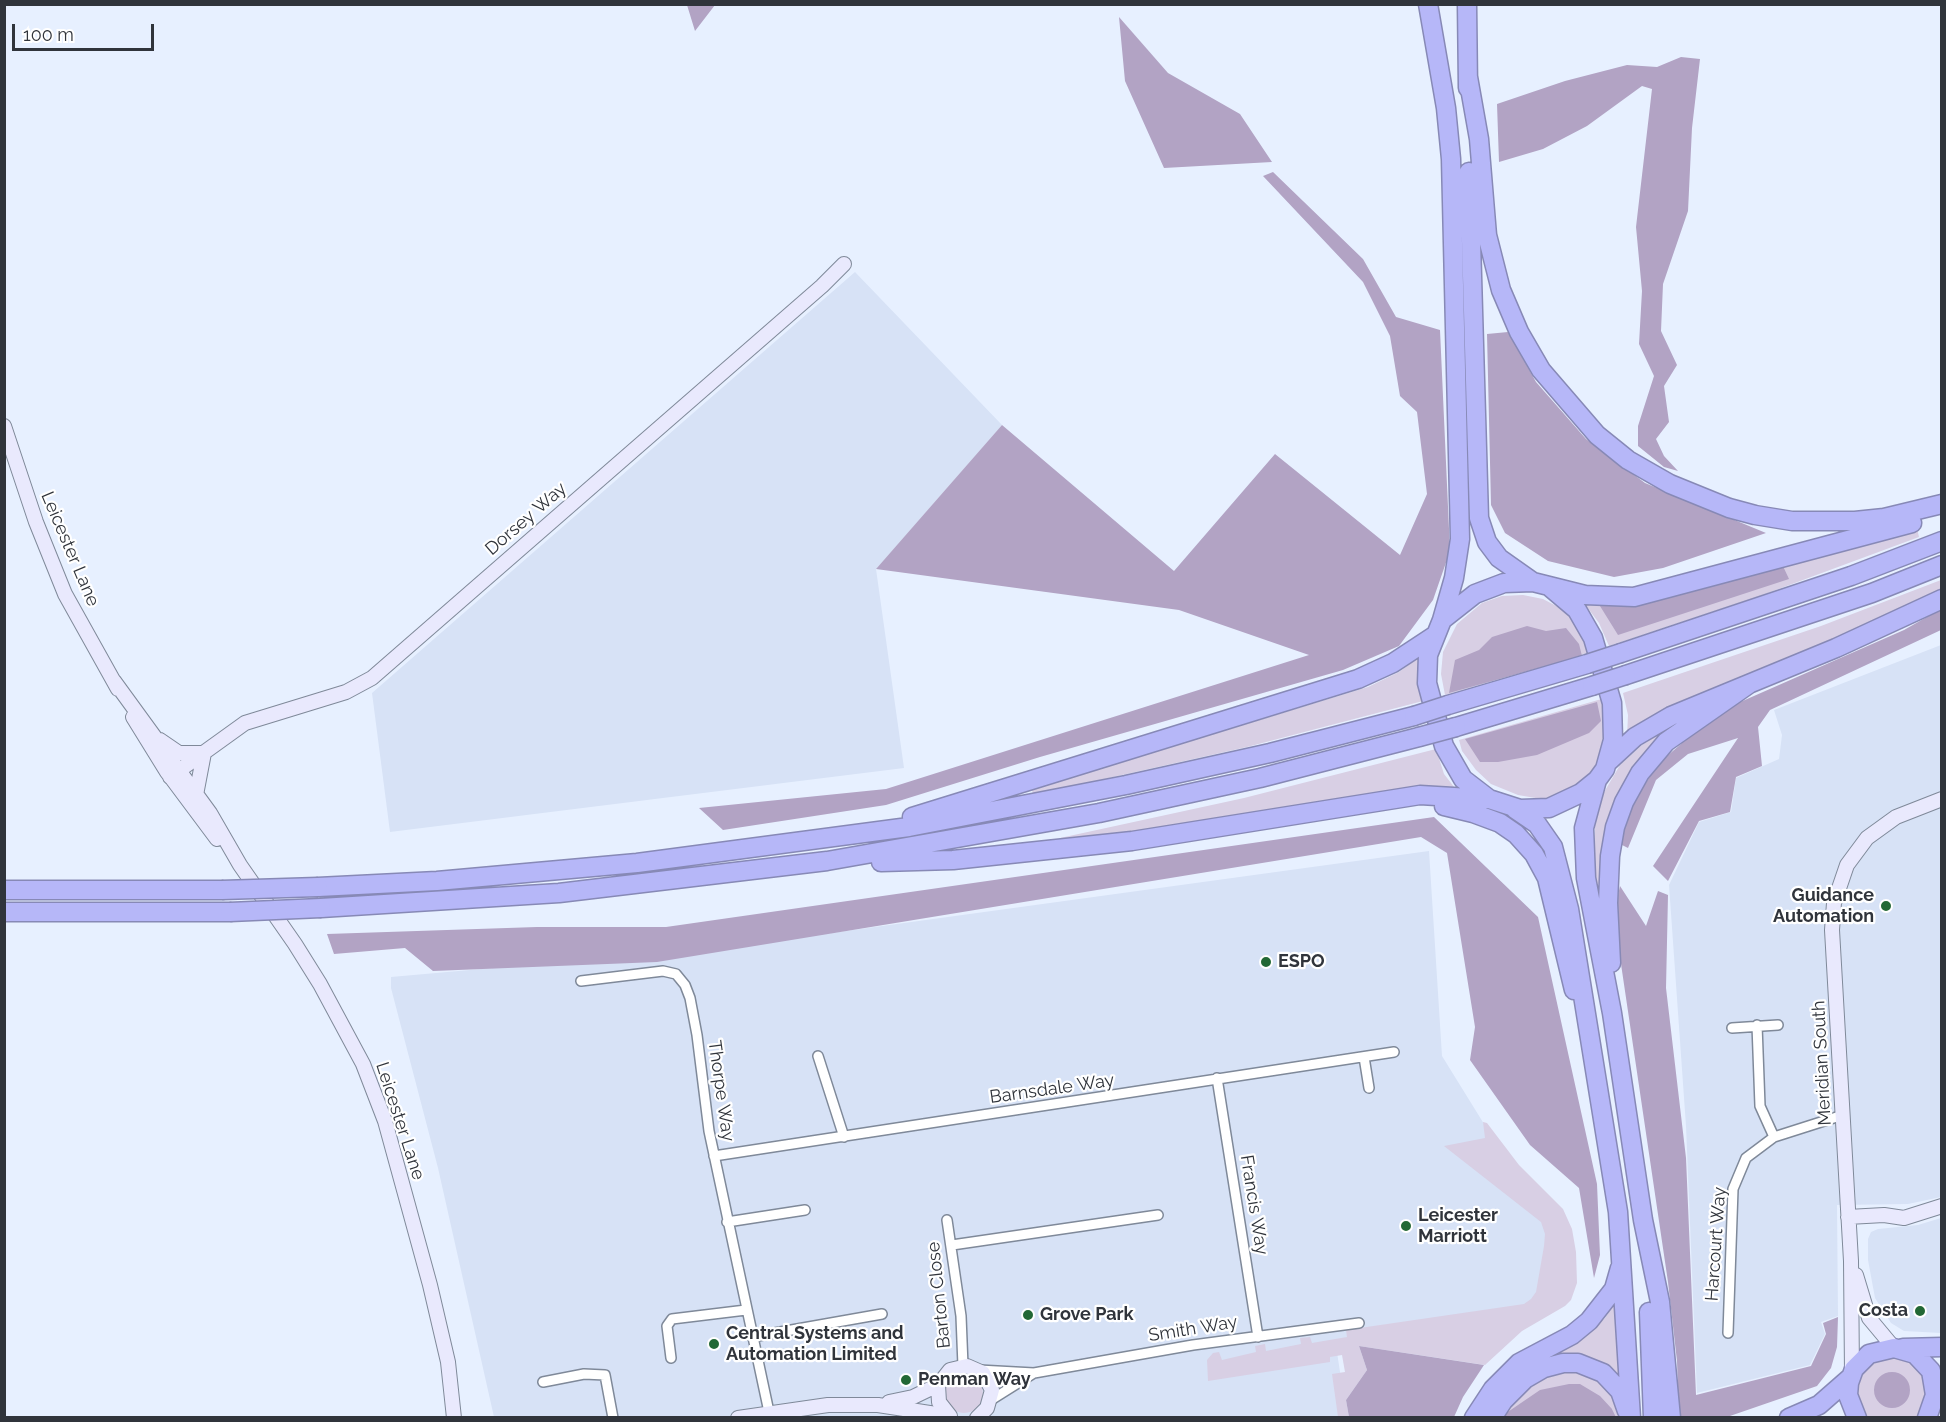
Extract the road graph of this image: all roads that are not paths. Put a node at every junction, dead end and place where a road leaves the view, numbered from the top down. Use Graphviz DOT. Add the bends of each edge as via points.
graph roads {
  1 [pos="1428,4"];
  2 [pos="1467,4"];
  3 [pos="1468,77"];
  4 [pos="844,264"];
  5 [pos="4,426"];
  6 [pos="1941,504"];
  7 [pos="1941,515"];
  8 [pos="1941,541"];
  9 [pos="1941,565"];
  10 [pos="1533,582"];
  11 [pos="1551,588"];
  12 [pos="1941,599"];
  13 [pos="1438,628"];
  14 [pos="114,681"];
  15 [pos="1749,684"];
  16 [pos="156,736"];
  17 [pos="204,753"];
  18 [pos="1609,761"];
  19 [pos="174,774"];
  20 [pos="1597,780"];
  21 [pos="196,795"];
  22 [pos="1489,799"];
  23 [pos="1941,799"];
  24 [pos="1511,806"];
  25 [pos="1337,809"];
  26 [pos="781,844"];
  27 [pos="240,865"];
  28 [pos="798,865"];
  29 [pos="4,890"];
  30 [pos="4,912"];
  31 [pos="580,981"];
  32 [pos="1612,1012"];
  33 [pos="1757,1025"];
  34 [pos="1778,1025"];
  35 [pos="1589,1026"];
  36 [pos="1732,1028"];
  37 [pos="1394,1052"];
  38 [pos="818,1056"];
  39 [pos="1364,1057"];
  40 [pos="1217,1078"];
  41 [pos="1369,1088"];
  42 [pos="1843,1115"];
  43 [pos="844,1137"];
  44 [pos="1774,1137"];
  45 [pos="714,1156"];
  46 [pos="1941,1206"];
  47 [pos="805,1210"];
  48 [pos="1158,1215"];
  49 [pos="1848,1217"];
  50 [pos="948,1220"];
  51 [pos="1643,1220"];
  52 [pos="727,1222"];
  53 [pos="951,1245"];
  54 [pos="1623,1258"];
  55 [pos="1851,1261"];
  56 [pos="746,1310"];
  57 [pos="882,1314"];
  58 [pos="1359,1323"];
  59 [pos="1728,1334"];
  60 [pos="752,1337"];
  61 [pos="1258,1337"];
  62 [pos="1941,1347"];
  63 [pos="1896,1348"];
  64 [pos="671,1358"];
  65 [pos="963,1366"];
  66 [pos="979,1370"];
  67 [pos="1034,1373"];
  68 [pos="1851,1375"];
  69 [pos="543,1382"];
  70 [pos="938,1385"];
  71 [pos="1941,1395"];
  72 [pos="878,1405"];
  73 [pos="985,1411"];
  74 [pos="769,1412"];
  75 [pos="1928,1416"];
  76 [pos="951,1417"];
  77 [pos="454,1418"];
  78 [pos="613,1418"];
  79 [pos="738,1418"];
  80 [pos="1474,1418"];
  81 [pos="1492,1418"];
  82 [pos="1630,1418"];
  83 [pos="1653,1418"];
  84 [pos="1671,1418"];
  85 [pos="1789,1418"];
  86 [pos="1857,1418"];
  1 -- 13 [label="highway" via="1446,108 1455,267 1460,539 1457,567"];
  2 -- 3 [label="highway"];
  3 -- 6 [label="highway" via="1479,139 1487,235 1501,290 1540,370 1597,435 1628,460 1670,484 1755,515 1792,521 1856,521"];
  3 -- 10 [label="highway" via="1479,518 1486,542 1498,558"];
  4 -- 17 [label="street, Dorsey Way" via="372,678 346,692 255,719"];
  5 -- 14 [label="street, Leicester Lane" via="65,594"];
  7 -- 11 [label="highway" via="1649,594 1608,598"];
  8 -- 26 [label="highway, bridge" via="1851,576 1621,653 1413,716 1270,753 1071,796 909,827"];
  9 -- 28 [label="highway, bridge" via="1872,593 1626,675 1419,737 1260,778 1099,813"];
  10 -- 11 [label="highway"];
  10 -- 13 [label="highway" via="1504,583 1483,590 1454,608"];
  11 -- 18 [label="highway" via="1582,617 1604,672 1614,718"];
  12 -- 15 [label="highway"];
  13 -- 22 [label="highway" via="1428,655 1427,683 1444,746 1462,779"];
  13 -- 26 [label="highway" via="1393,663 1358,679 910,817"];
  14 -- 16 [label="street, Leicester Lane"];
  14 -- 19 [label="street, Leicester Lane" via="147,743"];
  15 -- 18 [label="highway" via="1671,716 1635,737"];
  15 -- 32 [label="highway" via="1666,742 1624,802 1612,841 1608,875"];
  16 -- 17 [label="street" via="179,753"];
  16 -- 19 [label="street, Leicester Lane"];
  17 -- 19 [label="street, Dorsey Way"];
  17 -- 21 [label="street"];
  18 -- 20 [label="highway"];
  19 -- 21 [label="street, Leicester Lane"];
  19 -- 27 [label="street, Leicester Lane" via="201,820"];
  20 -- 24 [label="highway" via="1568,801 1550,808 1527,810"];
  20 -- 32 [label="highway" via="1586,816 1584,854"];
  21 -- 27 [label="street, Leicester Lane"];
  22 -- 24 [label="highway"];
  22 -- 25 [label="highway" via="1420,795"];
  23 -- 42 [label="street, Meridian South" via="1885,823 1862,843 1847,865 1837,891 1832,916"];
  24 -- 35 [label="highway" via="1537,824 1556,855"];
  25 -- 28 [label="highway" via="1066,849 953,860"];
  25 -- 35 [label="highway" via="1444,806 1485,816 1516,834 1534,854 1547,878 1565,963"];
  26 -- 29 [label="highway, bridge" via="569,870 318,887"];
  27 -- 77 [label="street, Leicester Lane" via="321,984 369,1076 432,1293 448,1362"];
  28 -- 30 [label="highway, bridge" via="559,893 321,908"];
  31 -- 45 [label="street, Thorpe Way" via="663,971 676,974 690,998"];
  32 -- 51 [label="highway"];
  33 -- 34 [label="street"];
  33 -- 36 [label="street"];
  33 -- 44 [label="street" via="1760,1106"];
  35 -- 54 [label="highway"];
  37 -- 39 [label="street, Barnsdale Way"];
  38 -- 43 [label="street"];
  39 -- 40 [label="street, Barnsdale Way"];
  39 -- 41 [label="street"];
  40 -- 43 [label="street, Barnsdale Way" via="1167,1089"];
  40 -- 61 [label="street, Francis Way"];
  42 -- 44 [label="street, Harcourt Way"];
  42 -- 49 [label="street, Meridian South"];
  43 -- 45 [label="street, Barnsdale Way"];
  44 -- 59 [label="street, Harcourt Way" via="1746,1158 1733,1189"];
  45 -- 52 [label="street, Thorpe Way"];
  46 -- 49 [label="street" via="1904,1218"];
  47 -- 52 [label="street"];
  48 -- 53 [label="street"];
  49 -- 55 [label="street, Meridian South"];
  50 -- 53 [label="street, Barton Close"];
  51 -- 83 [label="highway"];
  51 -- 84 [label="highway" via="1660,1302"];
  52 -- 56 [label="street, Thorpe Way"];
  53 -- 65 [label="street, Barton Close"];
  54 -- 80 [label="highway" via="1614,1289 1589,1321 1572,1335 1519,1363 1493,1389"];
  54 -- 82 [label="highway"];
  55 -- 63 [label="street, Meridian South" via="1869,1318"];
  55 -- 68 [label="street, Meridian South"];
  56 -- 60 [label="street, Thorpe Way"];
  56 -- 64 [label="street" via="672,1319 667,1330"];
  57 -- 60 [label="street"];
  58 -- 61 [label="street, Smith Way"];
  60 -- 74 [label="street, Thorpe Way"];
  61 -- 67 [label="street, Smith Way"];
  62 -- 63 [label="highway"];
  63 -- 68 [label="highway" via="1869,1354"];
  63 -- 75 [label="highway" via="1920,1358 1931,1371 1935,1395"];
  65 -- 66 [label="street"];
  65 -- 70 [label="street" via="950,1370"];
  66 -- 67 [label="street, Smith Way"];
  66 -- 73 [label="street" via="991,1385"];
  67 -- 73 [label="street, Smith Way"];
  68 -- 85 [label="highway" via="1819,1405"];
  68 -- 86 [label="highway" via="1848,1395"];
  69 -- 78 [label="street" via="584,1374 605,1375"];
  70 -- 72 [label="street"];
  70 -- 76 [label="street" via="939,1402"];
  71 -- 75 [label="highway"];
  72 -- 74 [label="street" via="818,1405"];
  72 -- 76 [label="street"];
  74 -- 79 [label="street"];
  81 -- 82 [label="highway" via="1525,1379 1563,1363 1588,1366 1608,1377 1620,1391"];
}
